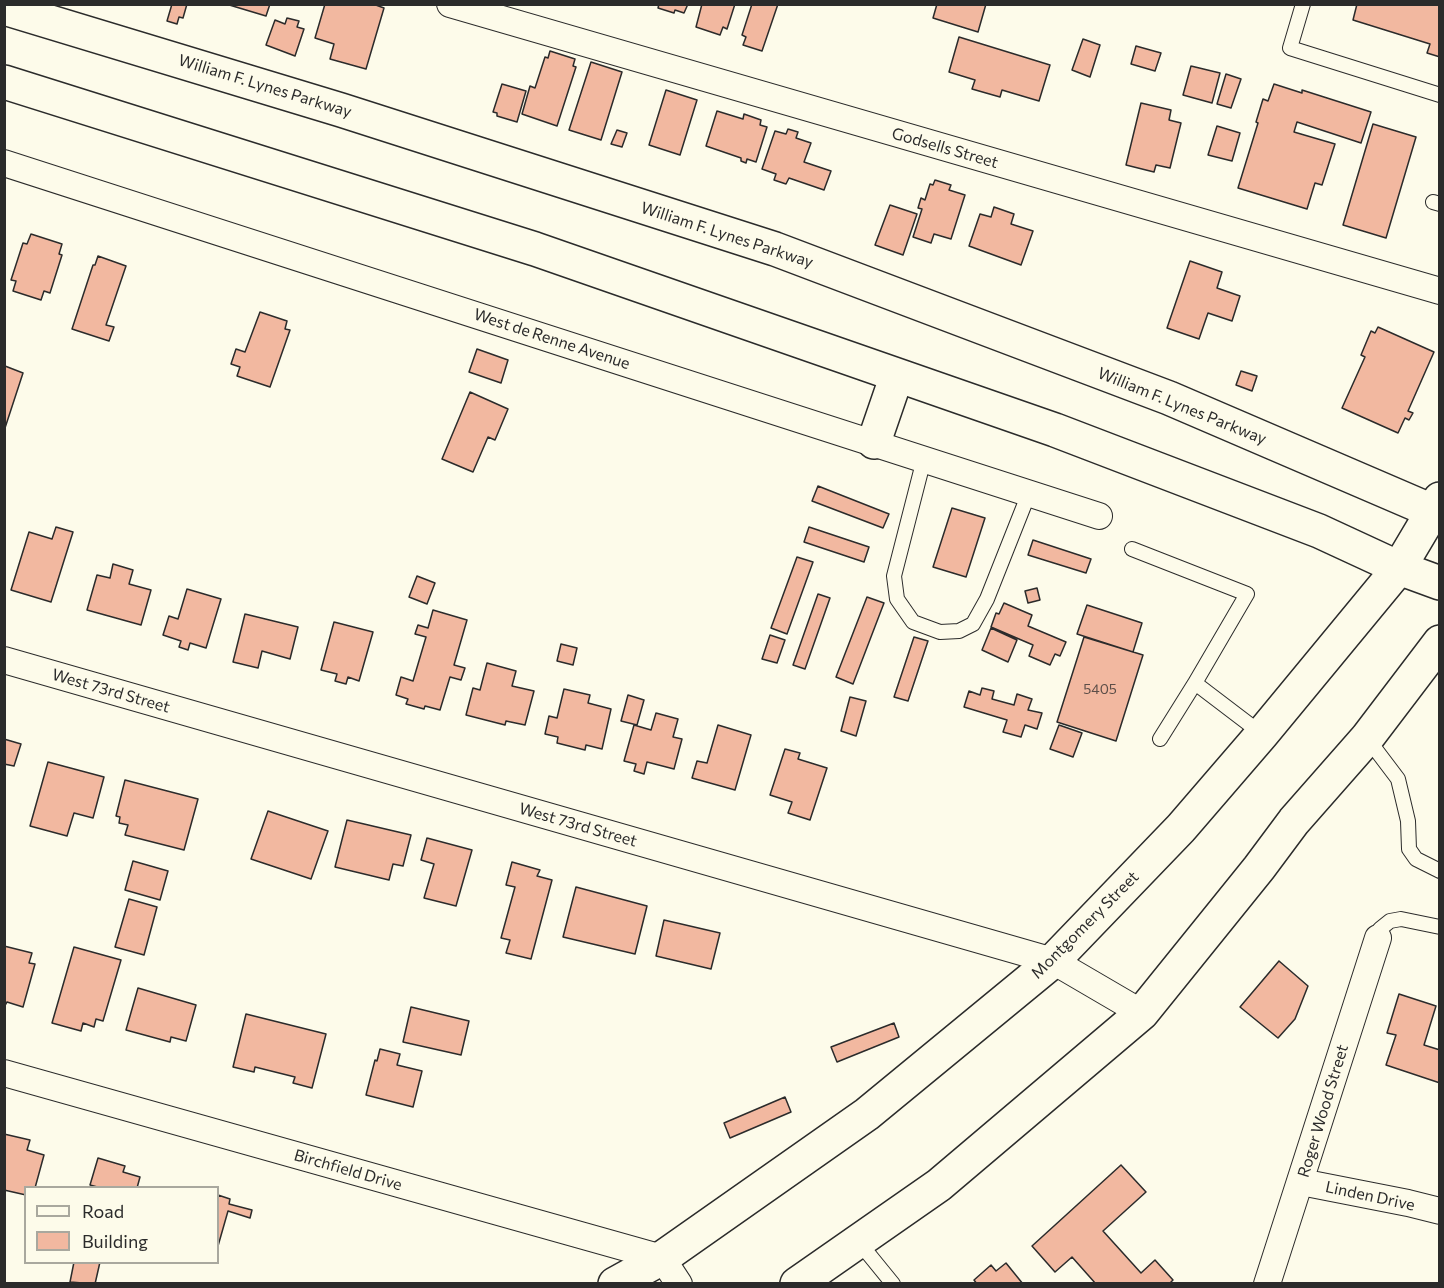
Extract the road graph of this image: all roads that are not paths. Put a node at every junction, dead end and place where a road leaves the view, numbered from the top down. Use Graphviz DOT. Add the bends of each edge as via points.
graph roads {
  1 [pos="450,4"];
  2 [pos="1303,4"];
  3 [pos="4,8"];
  4 [pos="4,82"];
  5 [pos="1440,95"];
  6 [pos="4,163"];
  7 [pos="1440,291"];
  8 [pos="897,375"];
  9 [pos="874,442"];
  10 [pos="924,459"];
  11 [pos="1029,493"];
  12 [pos="1437,508"];
  13 [pos="1099,516"];
  14 [pos="1132,549"];
  15 [pos="1399,568"];
  16 [pos="1440,583"];
  17 [pos="1440,642"];
  18 [pos="4,660"];
  19 [pos="1195,683"];
  20 [pos="1263,734"];
  21 [pos="1367,738"];
  22 [pos="1160,739"];
  23 [pos="1440,871"];
  24 [pos="1440,927"];
  25 [pos="1377,938"];
  26 [pos="1053,961"];
  27 [pos="1142,1013"];
  28 [pos="4,1073"];
  29 [pos="1301,1182"];
  30 [pos="1440,1211"];
  31 [pos="858,1241"];
  32 [pos="671,1271"];
  33 [pos="615,1284"];
  34 [pos="797,1284"];
  35 [pos="893,1284"];
  36 [pos="1267,1284"];
  1 -- 7 [label="street, Godsells Street"];
  2 -- 5 [label="lane" via="1290,48"];
  3 -- 12 [label="main road, William F. Lynes Parkway" via="319,103 775,249 1169,398"];
  4 -- 8 [label="main road" via="536,249"];
  6 -- 9 [label="street, West de Renne Avenue"];
  8 -- 9 [label="main road"];
  8 -- 15 [label="main road" via="1308,527"];
  9 -- 10 [label="street, West de Renne Avenue"];
  10 -- 11 [label="street, West de Renne Avenue"];
  10 -- 11 [label="lane" via="894,576 897,599 913,622 940,632 959,631 973,624 987,599"];
  11 -- 13 [label="street, West de Renne Avenue"];
  12 -- 15 [label="main road, Montgomery Street"];
  14 -- 19 [label="lane" via="1247,594"];
  15 -- 16 [label="main road"];
  15 -- 20 [label="main road, Montgomery Street"];
  17 -- 21 [label="main road"];
  18 -- 26 [label="street, West 73rd Street"];
  19 -- 20 [label="lane"];
  19 -- 22 [label="lane"];
  20 -- 26 [label="main road, Montgomery Street" via="1181,828"];
  21 -- 23 [label="lane" via="1398,779 1408,821 1409,849 1416,859"];
  21 -- 27 [label="main road" via="1294,821"];
  24 -- 25 [label="lane" via="1401,919 1390,921 1380,929"];
  25 -- 29 [label="street, Roger Wood Street"];
  26 -- 27 [label="street, West 73rd Street"];
  26 -- 32 [label="main road, Montgomery Street"];
  27 -- 31 [label="main road" via="939,1185"];
  28 -- 32 [label="street, Birchfield Drive"];
  29 -- 30 [label="street, Linden Drive"];
  29 -- 36 [label="street, Roger Wood Street"];
  31 -- 34 [label="main road"];
  31 -- 35 [label="lane"];
  32 -- 33 [label="main road, Montgomery Street"];
}
